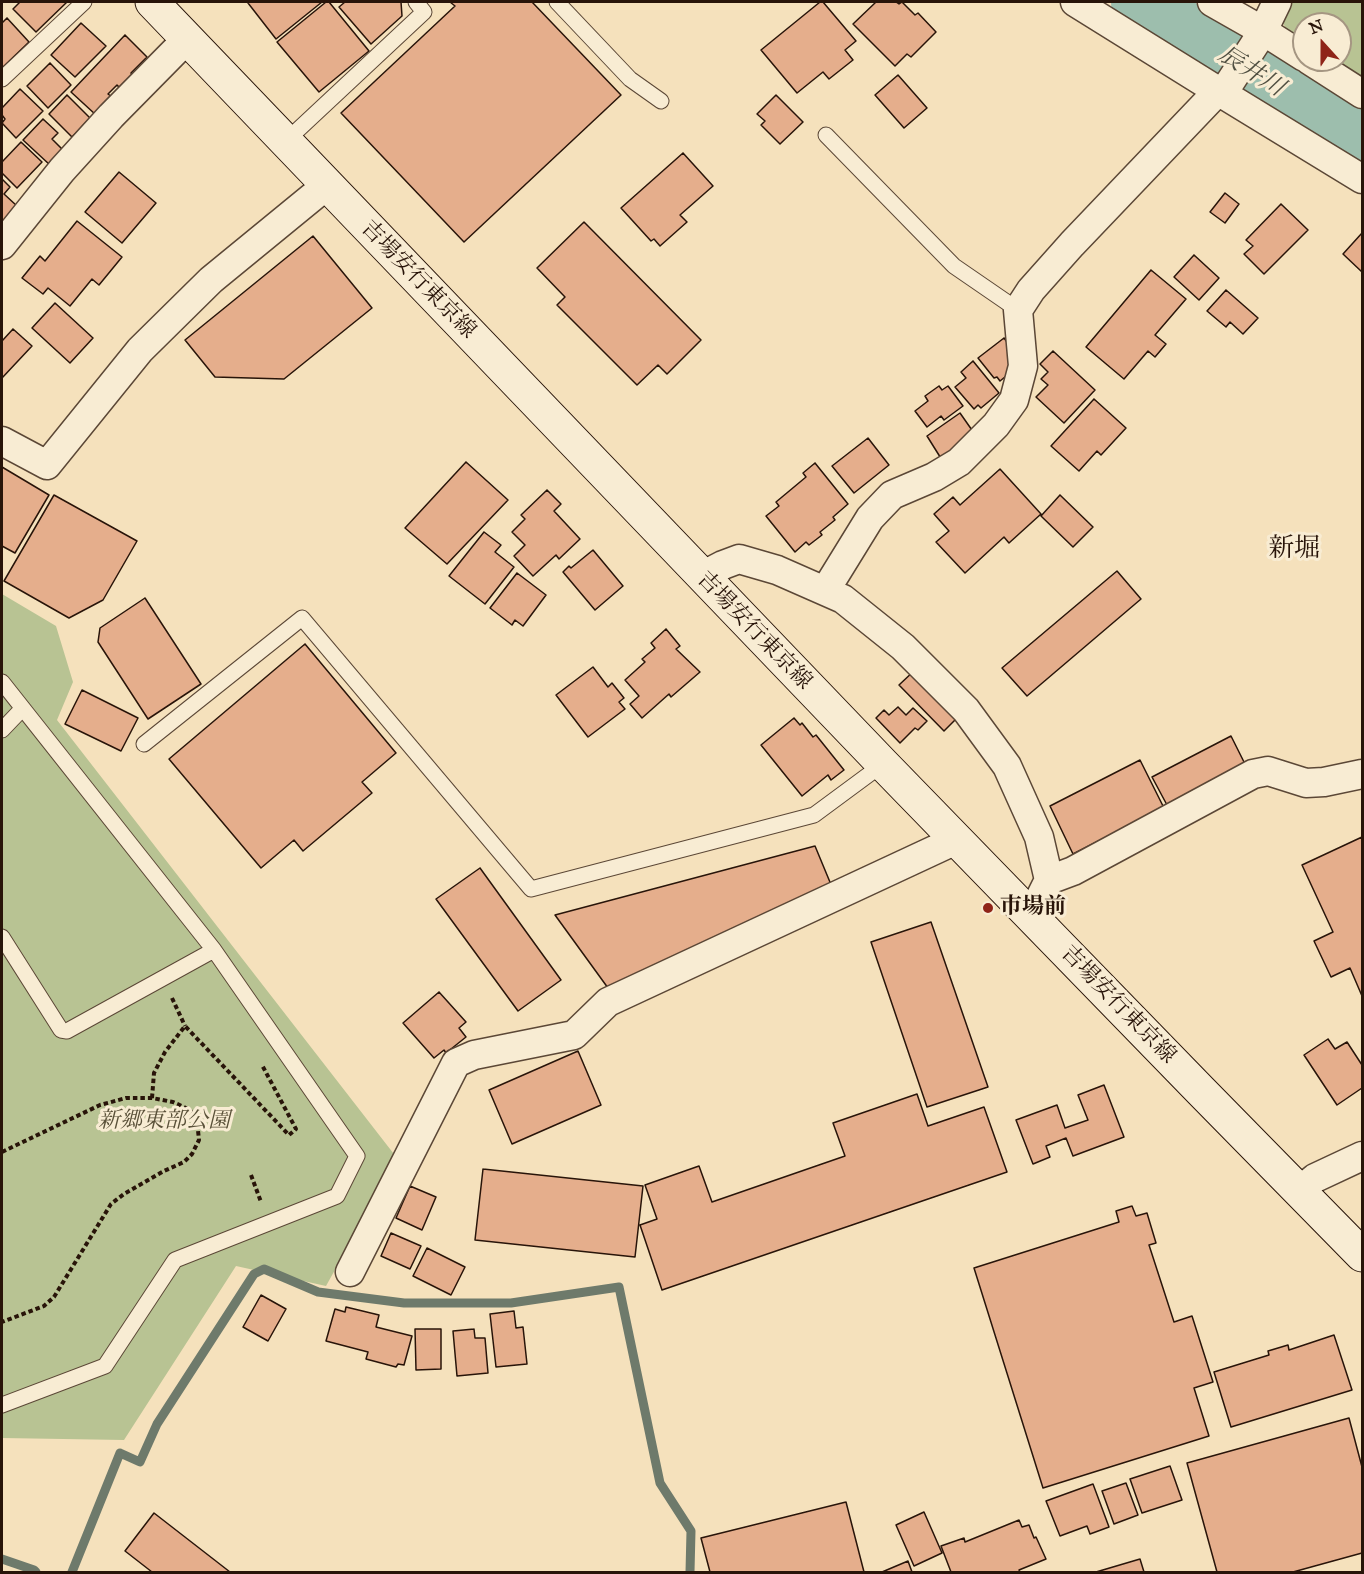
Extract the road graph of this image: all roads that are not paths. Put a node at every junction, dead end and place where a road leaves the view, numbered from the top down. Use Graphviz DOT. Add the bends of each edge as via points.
graph roads {
  1 [pos="84,2"];
  2 [pos="152,2"];
  3 [pos="416,2"];
  4 [pos="556,2"];
  5 [pos="1075,2"];
  6 [pos="1212,2"];
  7 [pos="1277,2"];
  8 [pos="1263,32"];
  9 [pos="187,39"];
  10 [pos="1292,50"];
  11 [pos="1328,72"];
  12 [pos="2,79"];
  13 [pos="1222,92"];
  14 [pos="1362,94"];
  15 [pos="661,100"];
  16 [pos="826,135"];
  17 [pos="286,141"];
  18 [pos="1362,179"];
  19 [pos="327,185"];
  20 [pos="2,245"];
  21 [pos="1018,310"];
  22 [pos="2,441"];
  23 [pos="702,576"];
  24 [pos="825,591"];
  25 [pos="2,682"];
  26 [pos="22,709"];
  27 [pos="2,730"];
  28 [pos="144,744"];
  29 [pos="883,764"];
  30 [pos="1362,774"];
  31 [pos="956,840"];
  32 [pos="1049,880"];
  33 [pos="1031,916"];
  34 [pos="2,937"];
  35 [pos="214,950"];
  36 [pos="1362,1156"];
  37 [pos="1299,1191"];
  38 [pos="1362,1255"];
  39 [pos="350,1272"];
  40 [pos="2,1405"];
  1 -- 12 [label="lane"];
  2 -- 9 [label="main road, 吉場安行東京線"];
  3 -- 17 [label="lane" via="424,12"];
  4 -- 15 [label="lane" via="630,79"];
  5 -- 13 [label="street"];
  6 -- 8 [label="street"];
  7 -- 8 [label="street"];
  8 -- 10 [label="street"];
  8 -- 13 [label="street"];
  9 -- 17 [label="main road, 吉場安行東京線"];
  9 -- 20 [label="street" via="62,170"];
  11 -- 14 [label="street"];
  13 -- 18 [label="street"];
  13 -- 21 [label="street" via="1072,244"];
  16 -- 21 [label="lane" via="954,266"];
  17 -- 19 [label="main road, 吉場安行東京線"];
  19 -- 22 [label="street" via="212,280 140,350 47,465"];
  19 -- 23 [label="main road, 吉場安行東京線"];
  21 -- 24 [label="street" via="1023,366 1014,400 996,425 959,462 892,495 870,518"];
  23 -- 24 [label="street" via="739,559"];
  23 -- 29 [label="main road, 吉場安行東京線"];
  24 -- 32 [label="street" via="843,599 903,647 966,710 1007,766 1039,837"];
  25 -- 26 [label="lane"];
  26 -- 27 [label="lane"];
  26 -- 35 [label="lane"];
  28 -- 29 [label="lane" via="302,618 531,889 814,815"];
  29 -- 31 [label="main road, 吉場安行東京線"];
  30 -- 32 [label="street" via="1306,783 1268,771 1253,774 1073,871"];
  31 -- 33 [label="main road, 吉場安行東京線"];
  31 -- 39 [label="street" via="608,1002 574,1035 474,1055 456,1063"];
  32 -- 33 [label="street"];
  33 -- 37 [label="main road, 吉場安行東京線"];
  34 -- 35 [label="lane" via="61,1030 67,1031"];
  35 -- 40 [label="lane" via="357,1156 337,1196 176,1260 105,1366"];
  36 -- 37 [label="street" via="1315,1178"];
  37 -- 38 [label="main road, 吉場安行東京線"];
}
